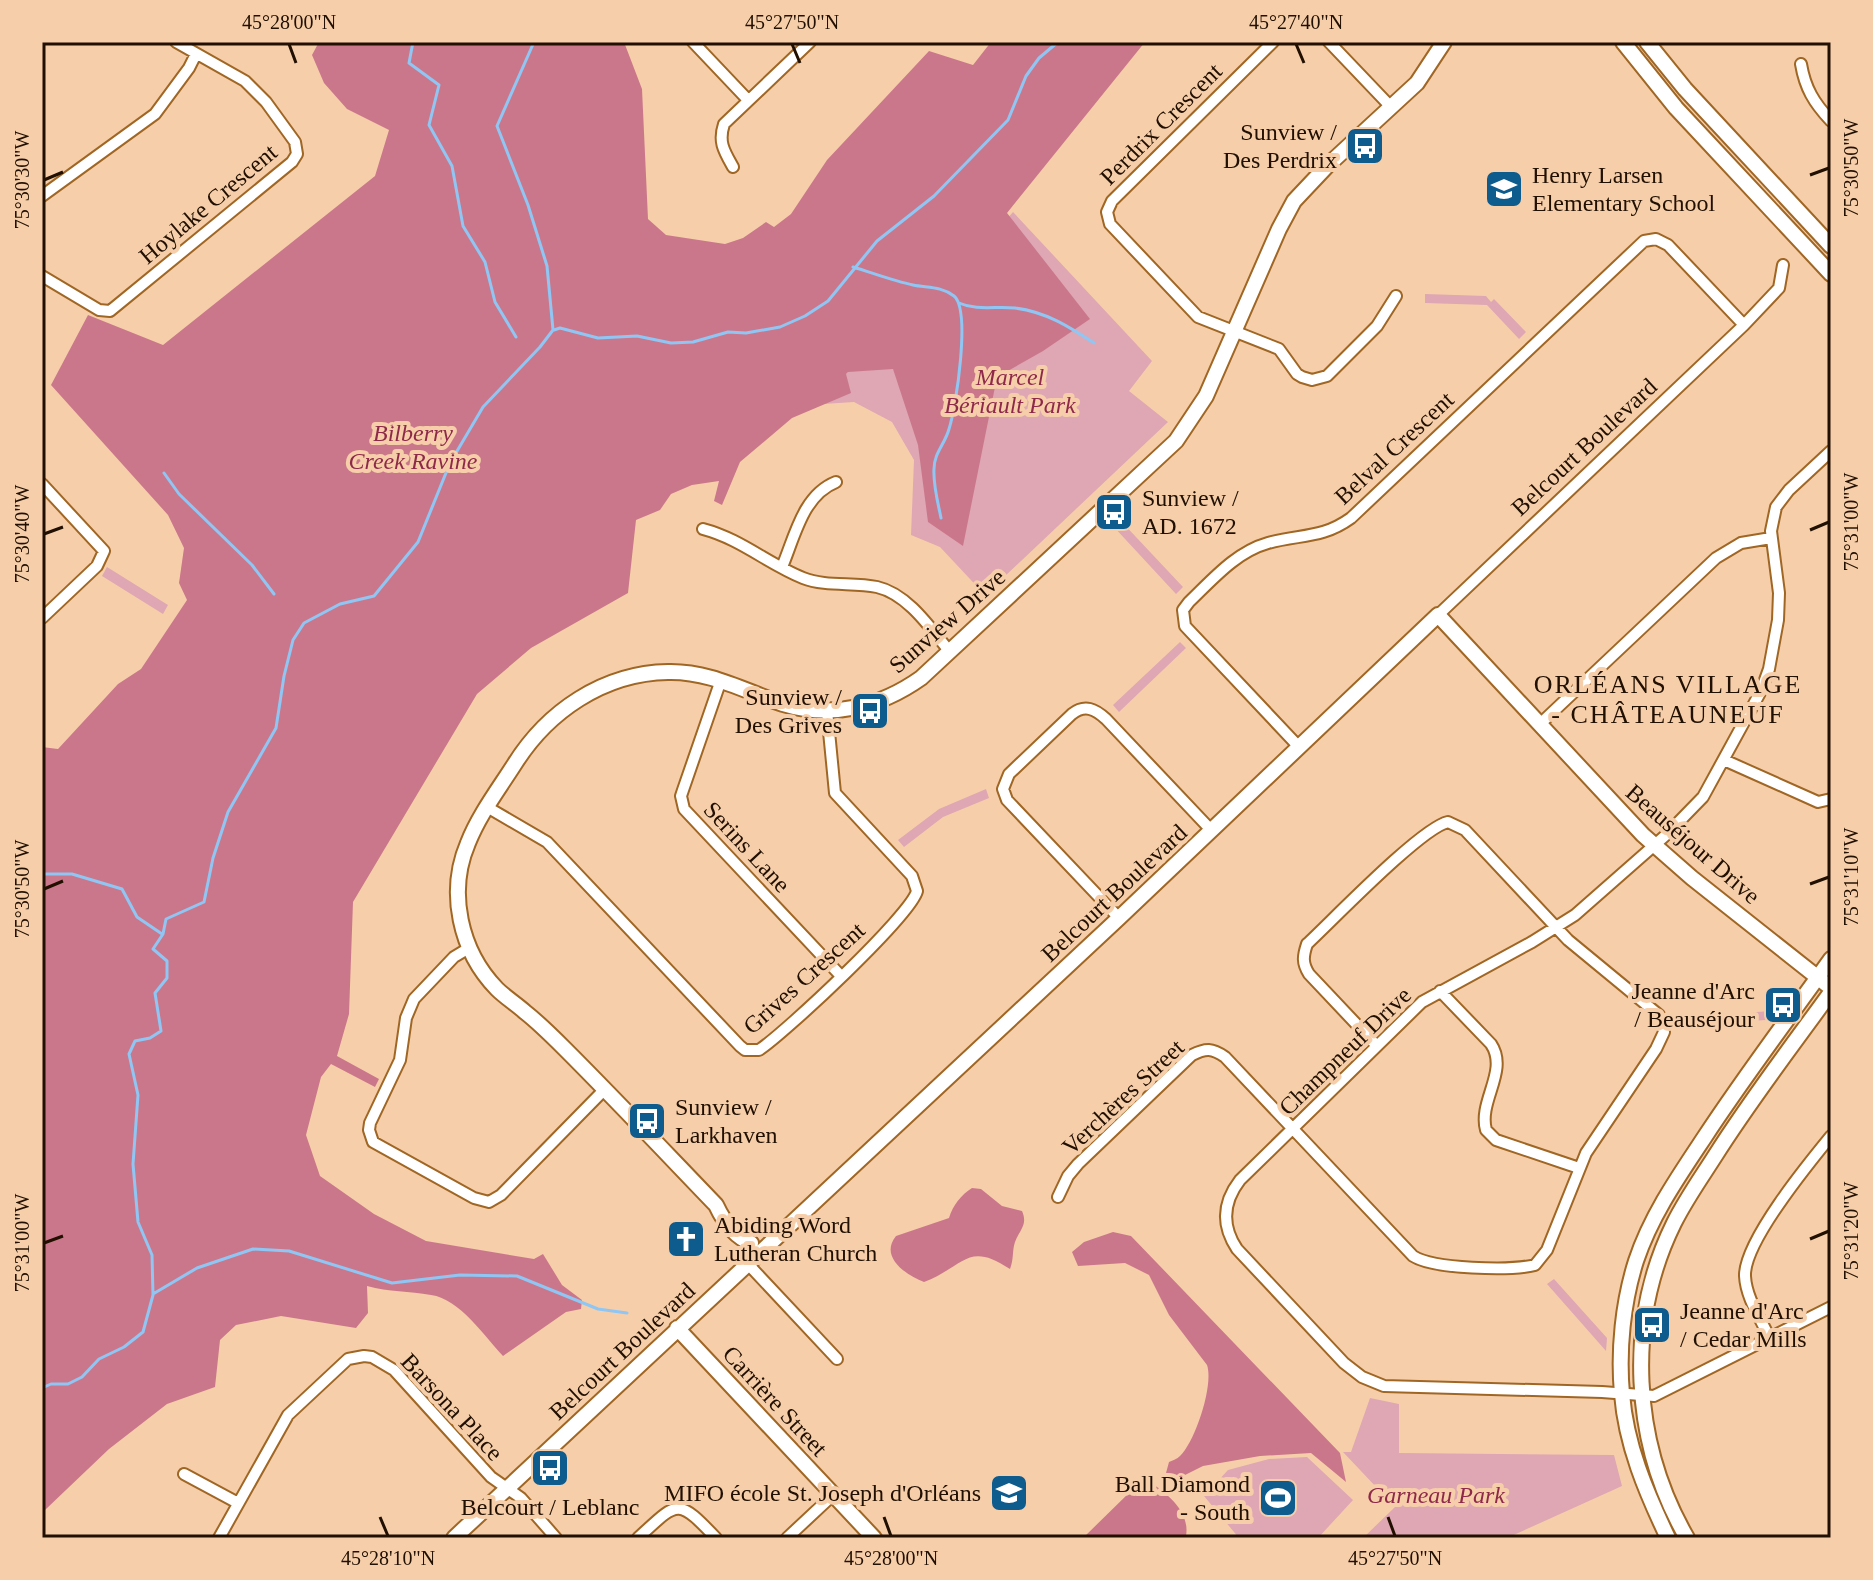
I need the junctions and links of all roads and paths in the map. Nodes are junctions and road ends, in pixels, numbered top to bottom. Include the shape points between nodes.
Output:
1 (176, 42) edge
2 (693, 42) edge
3 (810, 42) edge
4 (1273, 42) edge
5 (1329, 42) edge
6 (1444, 42) edge
7 (1623, 42) edge
8 (1647, 42) edge
9 (196, 54) junction
10 (1801, 64) dead end
11 (748, 100) junction
12 (1391, 107) junction
13 (1831, 121) edge
14 (733, 167) dead end
15 (42, 196) edge
16 (1831, 245) edge
17 (1817, 258) junction
18 (1783, 265) dead end
19 (1831, 274) edge
20 (42, 276) edge
21 (1396, 296) dead end
22 (1744, 325) junction
23 (1235, 332) junction
24 (1831, 451) edge
25 (836, 482) dead end
26 (42, 484) edge
27 (703, 529) dead end
28 (1771, 538) junction
29 (782, 567) junction
30 (1438, 615) junction
31 (42, 618) edge
32 (950, 652) junction
33 (721, 680) junction
34 (827, 711) junction
35 (1540, 724) junction
36 (1300, 748) junction
37 (1724, 760) junction
38 (1831, 799) edge
39 (487, 807) junction
40 (1212, 831) junction
41 (1653, 845) junction
42 (1119, 918) junction
43 (1557, 928) junction
44 (469, 948) junction
45 (1831, 959) edge
46 (841, 976) junction
47 (1817, 978) junction
48 (1831, 990) edge
49 (1440, 991) junction
50 (1377, 1046) junction
51 (605, 1089) junction
52 (1293, 1128) junction
53 (1831, 1136) edge
54 (1579, 1168) junction
55 (1058, 1197) dead end
56 (755, 1247) junction
57 (747, 1263) junction
58 (1831, 1307) edge
59 (677, 1328) junction
60 (1770, 1339) junction
61 (837, 1359) dead end
62 (1622, 1393) junction
63 (1641, 1395) junction
64 (184, 1474) dead end
65 (508, 1489) junction
66 (833, 1495) junction
67 (238, 1503) junction
68 (1685, 1534) edge
69 (219, 1538) edge
70 (454, 1538) edge
71 (556, 1538) edge
72 (638, 1538) edge
73 (716, 1538) edge
74 (787, 1538) edge
75 (874, 1538) edge
76 (1667, 1538) edge

1 - 9 street, Hoylake Crescent
2 - 11 street
3 - 11 street
4 - 23 street, Perdrix Crescent via 1107,212 1110,224 1191,312
5 - 12 street
6 - 12 street, Sunview Drive via 1417,83
7 - 17 street via 1676,108
8 - 16 street
9 - 15 street via 155,114
9 - 20 street, Hoylake Crescent via 245,81 266,102 295,142 292,162 110,311 99,310
10 - 13 street via 1810,97
11 - 14 street via 724,124 720,136
12 - 23 street, Sunview Drive via 1294,201
16 - 17 street
17 - 19 street
18 - 22 street, Belcourt Boulevard via 1779,288
21 - 23 street via 1377,326 1320,379 1302,377 1279,349
22 - 30 street, Belcourt Boulevard
22 - 36 street, Belval Crescent via 1668,245 1644,241 1351,518 1326,532 1254,549 1189,602 1183,610 1185,626
23 - 32 street, Sunview Drive via 1206,396 1176,441
24 - 28 street, Champneuf Drive via 1782,499 1772,519
25 - 29 street via 811,500
26 - 31 street via 104,551 97,566
27 - 29 street via 726,535
28 - 35 street via 1741,543 1716,558
28 - 37 street, Champneuf Drive via 1779,593 1774,646 1761,691
29 - 32 street via 809,580 891,592
30 - 35 street, Beauséjour Drive
30 - 36 street, Belcourt Boulevard
32 - 34 street, Sunview Drive via 888,698
33 - 34 street, Sunview Drive via 788,705
33 - 39 street, Sunview Drive via 656,673 609,684 577,699 528,741
33 - 46 street, Serins Lane via 681,796 684,809
34 - 46 street, Grives Crescent via 835,793 912,876 917,891 893,924
35 - 41 street, Beauséjour Drive
36 - 40 street, Belcourt Boulevard
37 - 38 street via 1818,802
37 - 41 street, Champneuf Drive via 1703,797
39 - 44 street, Sunview Drive via 468,843 459,878 460,914
39 - 46 street, Grives Crescent via 547,842 745,1050 766,1046
40 - 42 street, Belcourt Boulevard
40 - 42 street via 1106,719 1090,708 1077,710 1009,774 1003,789 1007,800
41 - 43 street, Champneuf Drive
41 - 47 street, Beauséjour Drive
42 - 56 street, Belcourt Boulevard
43 - 49 street, Champneuf Drive
43 - 50 street via 1465,830 1448,822 1433,827 1304,952 1309,974
43 - 54 street via 1659,1015 1664,1032
44 - 51 street, Sunview Drive via 497,989
44 - 51 street via 427,984 409,1008 400,1060 370,1123 373,1142 489,1202
45 - 47 street
47 - 48 street, Beauséjour Drive
47 - 62 street via 1724,1107 1655,1216 1624,1313
48 - 63 street via 1739,1119 1673,1224 1644,1317
49 - 50 street, Champneuf Drive
49 - 54 street via 1497,1054 1484,1111 1486,1130 1496,1140
50 - 52 street, Champneuf Drive
51 - 56 street, Sunview Drive via 716,1205 741,1239
52 - 54 street via 1406,1250 1431,1264 1535,1265 1547,1250
52 - 55 street, Verchères Street via 1225,1057 1203,1049 1078,1164
52 - 62 street, Champneuf Drive via 1232,1191 1226,1226 1237,1249 1353,1371 1397,1387
53 - 60 street via 1747,1255 1746,1287
56 - 57 street, Belcourt Boulevard
57 - 59 street, Belcourt Boulevard
57 - 61 street
58 - 60 street
59 - 65 street, Belcourt Boulevard
59 - 66 street, Carrière Street
60 - 63 street via 1662,1394
62 - 63 street, Champneuf Drive
62 - 76 street via 1633,1454
63 - 68 street via 1648,1444
64 - 67 street
65 - 67 street, Barsona Place via 394,1370 364,1356 348,1359 288,1415
65 - 70 street, Belcourt Boulevard
65 - 71 street, Barsona Place
66 - 74 street
66 - 75 street, Carrière Street
67 - 69 street, Barsona Place
68 - 76 street
72 - 73 street via 667,1511 679,1508 690,1511

